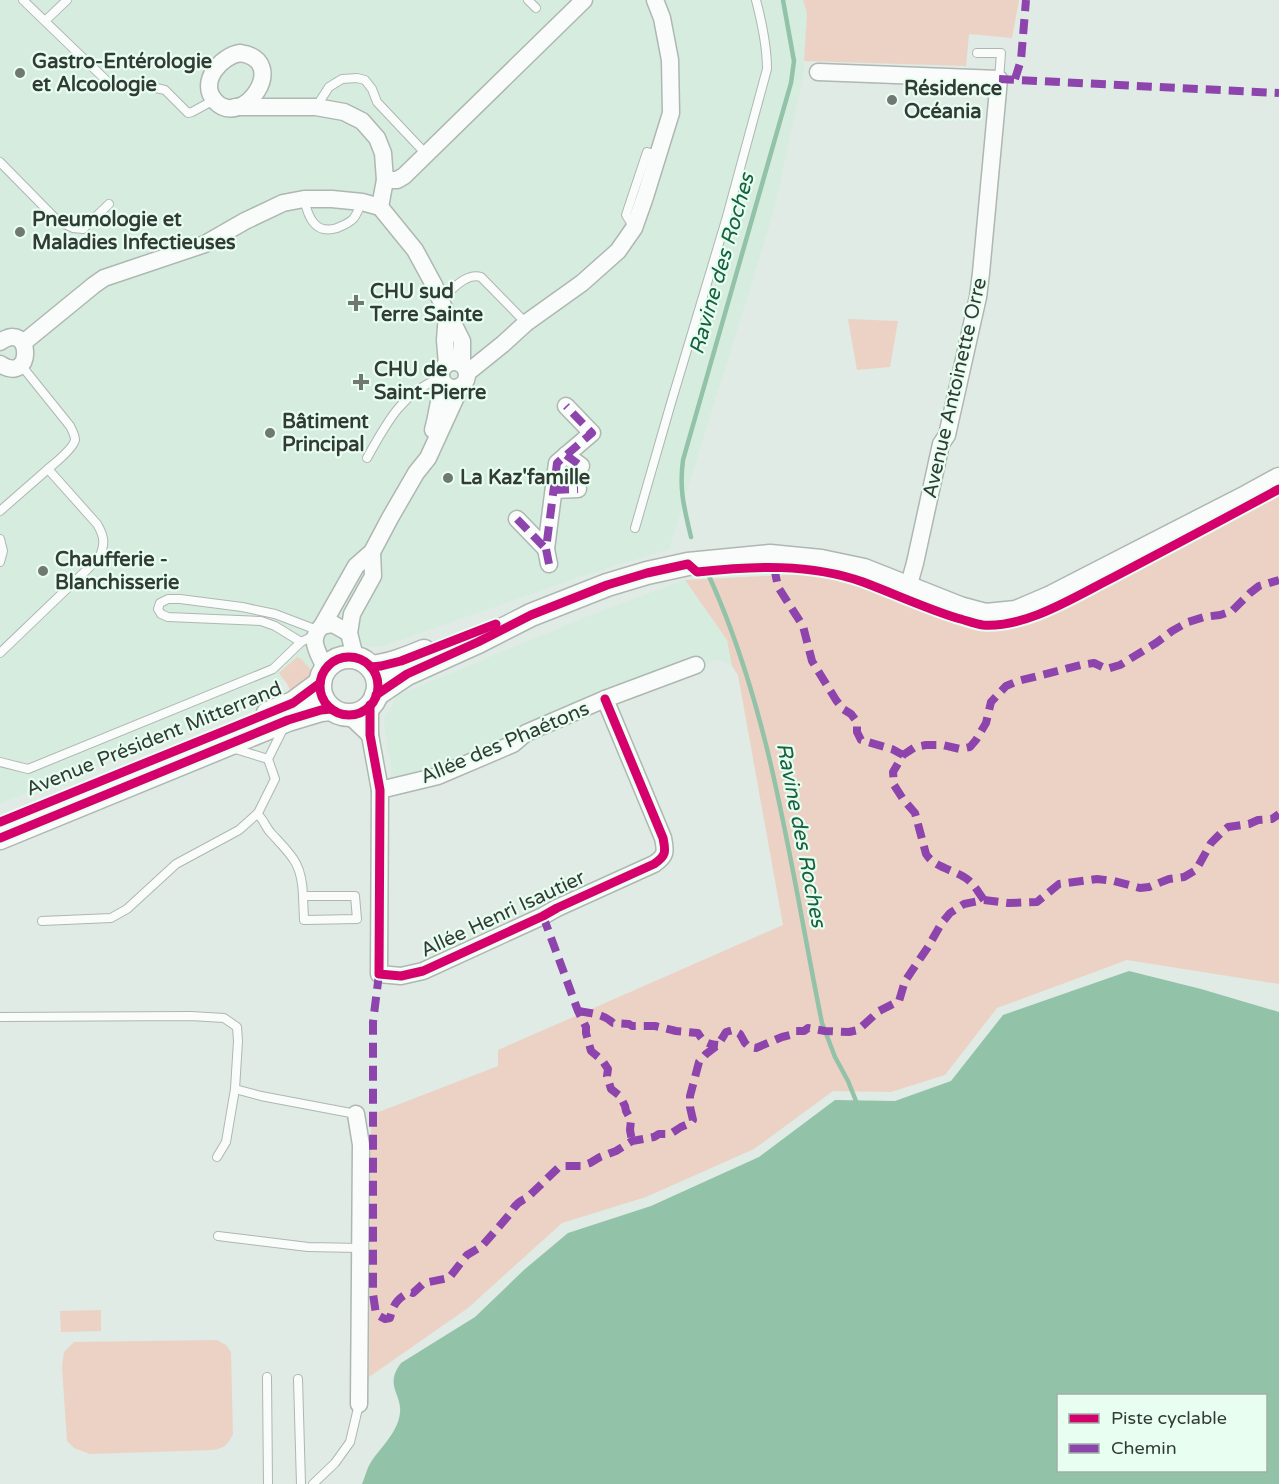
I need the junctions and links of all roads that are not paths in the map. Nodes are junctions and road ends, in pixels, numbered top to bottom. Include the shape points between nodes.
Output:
1 (23, 0) edge
2 (67, 0) edge
3 (528, 0) edge
4 (584, 0) edge
5 (655, 0) edge
6 (756, 0) edge
7 (536, 8) dead end
8 (46, 20) junction
9 (977, 53) dead end
10 (818, 72) dead end
11 (999, 79) junction
12 (214, 100) junction
13 (316, 107) junction
14 (235, 108) junction
15 (426, 154) junction
16 (0, 162) edge
17 (385, 180) junction
18 (304, 199) junction
19 (362, 202) junction
20 (109, 204) dead end
21 (380, 207) junction
22 (443, 308) junction
23 (526, 323) junction
24 (0, 342) edge
25 (23, 344) junction
26 (21, 365) junction
27 (1, 368) edge
28 (454, 375) junction
29 (566, 406) dead end
30 (566, 455) junction
31 (367, 458) dead end
32 (581, 466) dead end
33 (48, 469) junction
34 (1279, 479) edge
35 (578, 489) dead end
36 (554, 490) junction
37 (0, 511) edge
38 (517, 519) dead end
39 (635, 528) dead end
40 (0, 539) edge
41 (372, 552) junction
42 (0, 562) edge
43 (908, 588) junction
44 (531, 615) junction
45 (314, 633) junction
46 (349, 633) junction
47 (0, 653) edge
48 (363, 662) junction
49 (696, 665) dead end
50 (322, 676) junction
51 (605, 699) junction
52 (373, 700) junction
53 (340, 712) junction
54 (288, 720) junction
55 (370, 735) junction
56 (223, 746) junction
57 (268, 759) junction
58 (0, 762) edge
59 (380, 790) junction
60 (257, 814) junction
61 (0, 822) edge
62 (0, 838) edge
63 (303, 896) junction
64 (42, 921) dead end
65 (0, 1017) edge
66 (235, 1089) junction
67 (357, 1114) joint
68 (217, 1157) dead end
69 (218, 1236) dead end
70 (360, 1248) junction
71 (267, 1377) dead end
72 (298, 1379) dead end
73 (359, 1404) joint
74 (268, 1484) edge
75 (301, 1484) edge
76 (313, 1484) edge

1 - 8 lane
2 - 8 lane
3 - 7 lane
4 - 15 street
5 - 23 street via 670,60 671,113 634,228 618,251 582,283
6 - 39 lane via 764,31 767,69
8 - 12 lane via 110,84 165,90 188,113
9 - 11 lane via 1001,54
10 - 11 street
11 - 43 street, Avenue Antoinette Orre via 978,297
12 - 14 street
12 - 14 street via 208,86 211,75 229,56 246,54 261,66 262,81 247,101
13 - 14 street
13 - 15 lane via 328,87 342,79 365,80 377,102
13 - 17 street via 344,112 362,121 377,138 383,153
15 - 17 street via 404,176
16 - 20 lane via 58,221 73,228 83,230
17 - 21 street
18 - 19 street
18 - 19 lane via 307,215 328,231 353,219
18 - 25 street via 283,203 205,244 104,278
19 - 21 street
21 - 22 street via 416,250
22 - 23 lane via 468,277 475,275
22 - 28 street via 445,340
23 - 28 street via 503,345
24 - 25 street via 13,338
25 - 26 street via 26,354
26 - 27 street
26 - 33 lane via 75,438
28 - 31 lane via 427,383 410,396 385,425
28 - 41 street via 416,473
29 - 30 street via 592,433
30 - 32 street
30 - 36 street via 557,463
33 - 37 lane
33 - 47 lane via 97,524 102,532 103,550
34 - 43 main road via 1016,612 986,615
35 - 36 street
36 - 38 street via 548,556
40 - 42 lane
41 - 45 street via 356,566
41 - 46 street via 373,576 352,614
43 - 44 main road via 864,570 770,556 688,564 647,573
44 - 48 main road via 504,621 401,661 381,666
44 - 52 main road via 407,674
45 - 45 lane via 261,621 168,617 158,609 168,599 242,607 275,614
45 - 46 street via 333,624
45 - 50 street
45 - 58 lane via 273,669 28,769
46 - 48 street
48 - 50 main road via 346,656 338,658
48 - 52 main road via 376,675 378,685
49 - 51 street, Allée des Phaétons
50 - 53 main road via 322,698
50 - 61 main road, Avenue Président Mitterrand via 293,703
51 - 59 street, Allée des Phaétons via 438,776
51 - 59 street, Allée Henri Isautier via 663,838 666,850 662,858 433,967 401,976 378,974
52 - 53 main road via 357,713
52 - 55 street, Allée Henri Isautier
53 - 54 main road, Avenue Président Mitterrand via 321,710
53 - 55 street
54 - 56 main road, Avenue Président Mitterrand
54 - 57 lane
55 - 59 street, Allée Henri Isautier
56 - 57 lane
56 - 62 main road, Avenue Président Mitterrand
57 - 60 lane via 275,779
60 - 63 lane via 299,864
60 - 64 lane via 239,830 176,864 128,909 111,918
63 - 63 lane via 355,896 357,919 304,920
65 - 66 lane via 224,1018 237,1028
66 - 67 lane
66 - 68 lane via 226,1142
67 - 70 street via 361,1144
69 - 70 lane via 308,1247
70 - 73 street
71 - 74 lane
72 - 75 lane
73 - 76 lane via 350,1442

